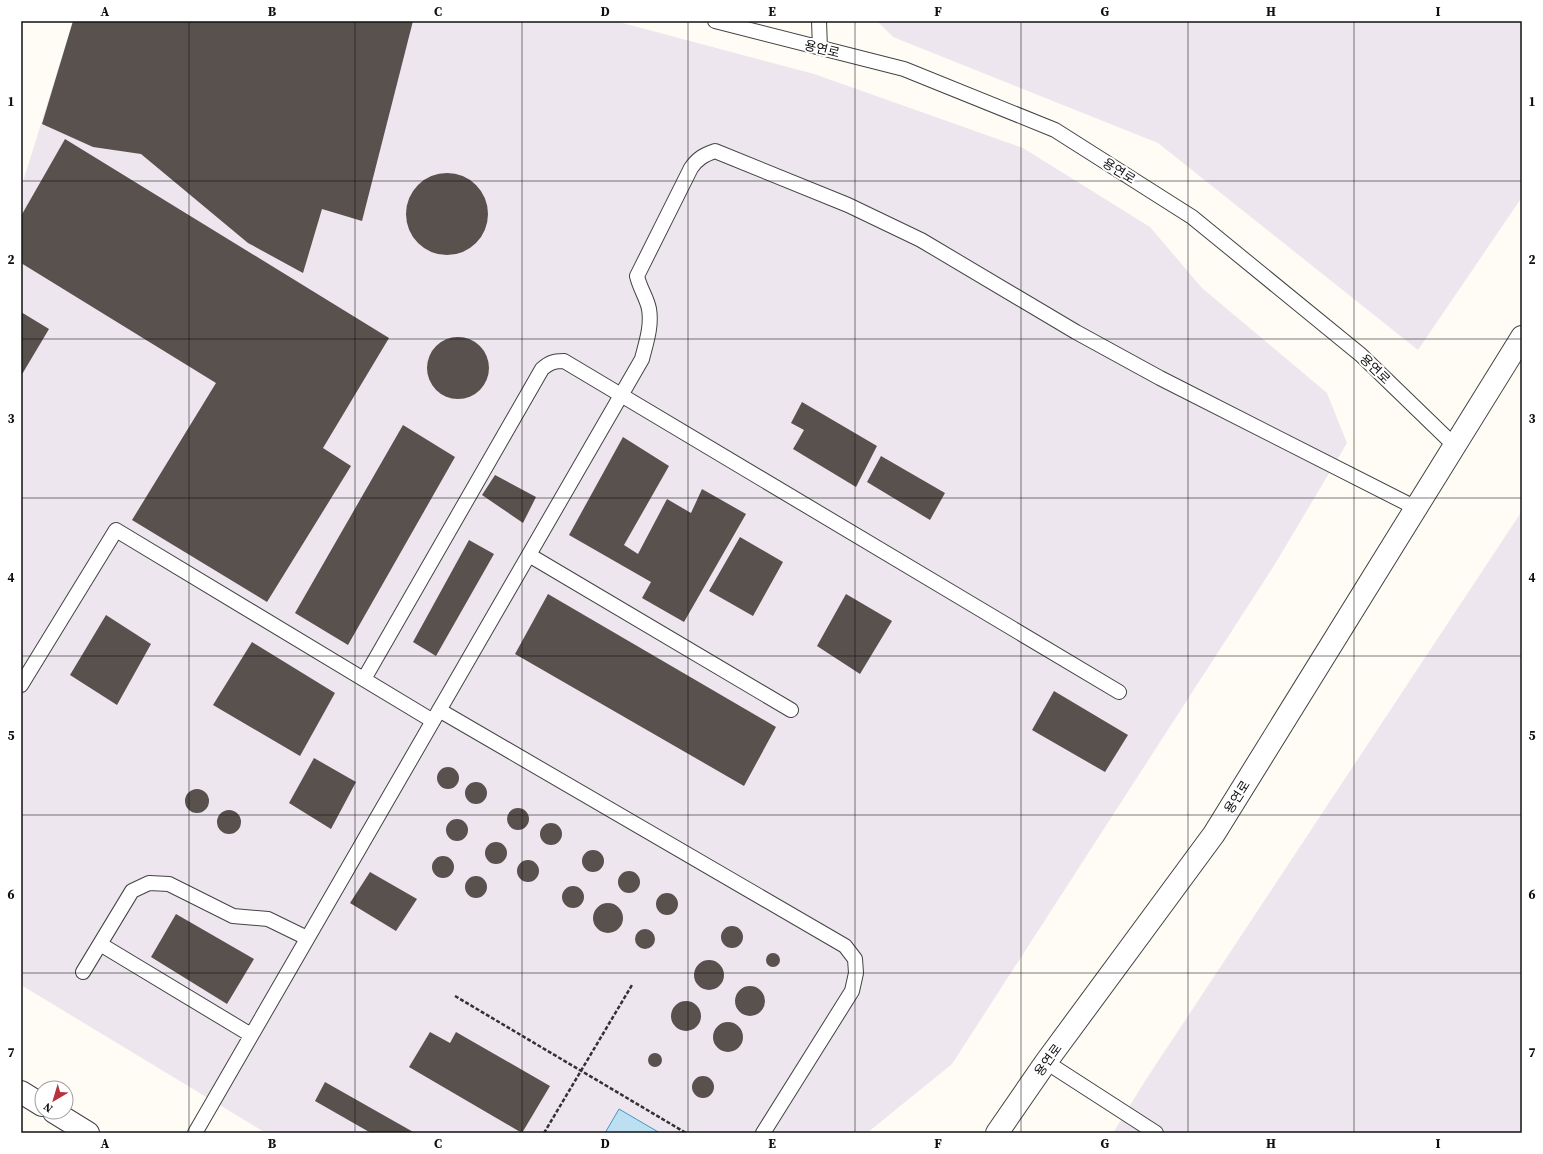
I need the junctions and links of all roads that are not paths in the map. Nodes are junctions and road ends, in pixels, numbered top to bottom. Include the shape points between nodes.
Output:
1 (715, 21) edge
2 (819, 21) edge
3 (820, 48) junction
4 (1522, 337) edge
5 (621, 395) junction
6 (1455, 446) junction
7 (1416, 508) junction
8 (529, 555) junction
9 (364, 679) junction
10 (21, 685) edge
11 (1119, 692) dead end
12 (791, 710) dead end
13 (436, 715) junction
14 (307, 938) junction
15 (100, 944) junction
16 (83, 972) dead end
17 (251, 1035) junction
18 (1046, 1062) junction
19 (21, 1092) edge
20 (34, 1100) edge
21 (67, 1120) edge
22 (88, 1133) edge
23 (195, 1133) edge
24 (763, 1133) edge
25 (997, 1133) edge
26 (1156, 1133) edge

1 - 3 lane, 용연로
2 - 3 lane
3 - 6 lane, 용연로 via 904,69 1061,134 1192,217 1361,355
4 - 6 street, 용연로
5 - 7 lane via 642,359 649,333 649,308 637,276 691,168 704,154 715,151 848,204 921,240 1076,332 1160,378
5 - 8 lane
5 - 9 lane via 564,361 550,362 542,369
5 - 11 lane
6 - 7 street, 용연로
7 - 18 street, 용연로 via 1214,834
8 - 12 lane
8 - 13 lane
9 - 10 lane via 116,530
9 - 13 lane
13 - 14 lane
13 - 24 lane via 845,946 855,959 856,973 852,991
14 - 15 lane via 268,918 234,916 169,884 149,882 132,892
14 - 17 lane
15 - 16 lane
15 - 17 lane
17 - 23 lane
18 - 25 street, 용연로
18 - 26 lane
19 - 20 street
21 - 22 street

